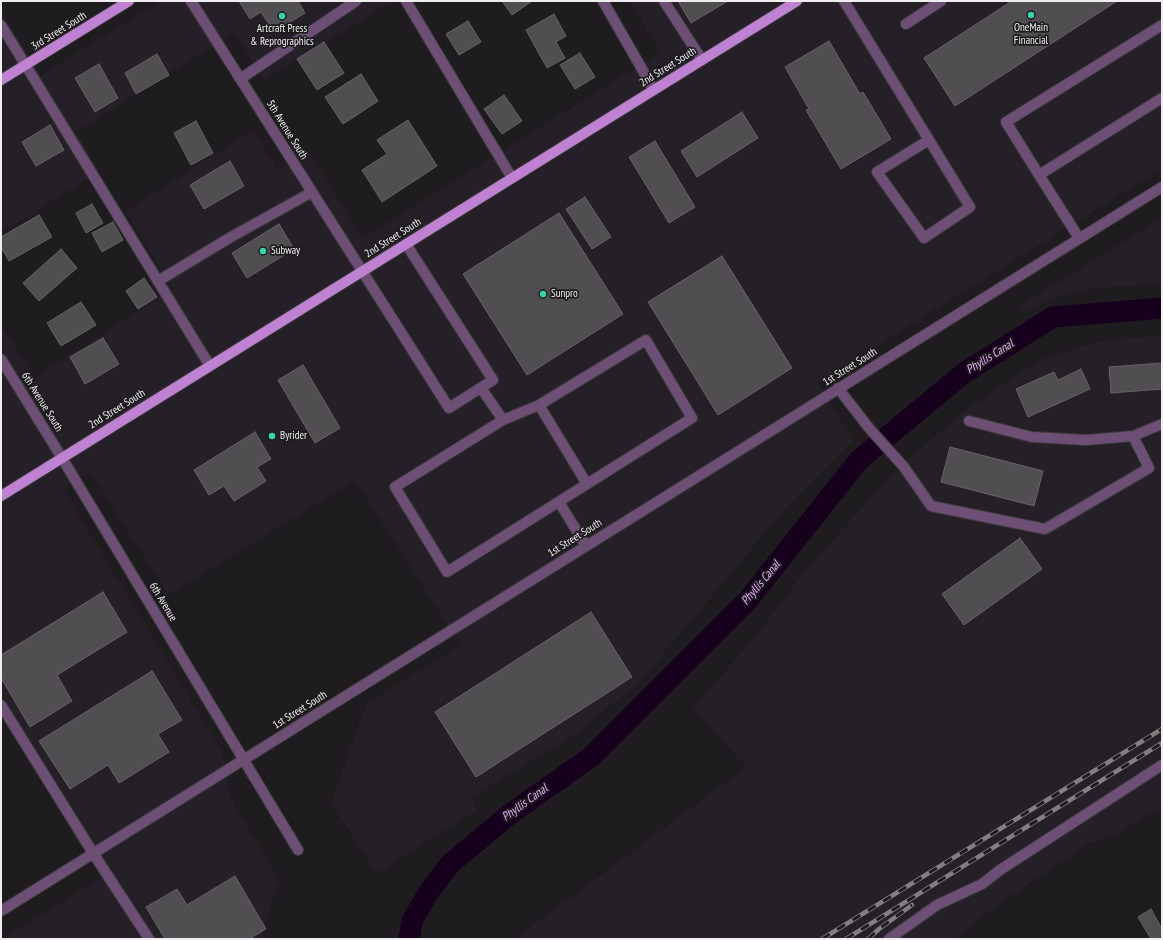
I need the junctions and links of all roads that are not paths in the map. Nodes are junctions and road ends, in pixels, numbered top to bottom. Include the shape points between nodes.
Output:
1 (129, 1) edge
2 (191, 1) edge
3 (356, 1) edge
4 (406, 1) edge
5 (603, 1) edge
6 (664, 1) edge
7 (844, 1) edge
8 (941, 1) edge
9 (791, 3) edge
10 (906, 24) dead end
11 (1, 25) edge
12 (1162, 25) edge
13 (702, 60) junction
14 (26, 65) junction
15 (240, 79) junction
16 (1, 80) edge
17 (654, 90) junction
18 (1162, 98) edge
19 (929, 140) junction
20 (1039, 175) junction
21 (512, 178) junction
22 (1162, 187) edge
23 (312, 192) junction
24 (1079, 238) junction
25 (406, 244) junction
26 (363, 271) junction
27 (158, 281) junction
28 (1, 359) edge
29 (210, 366) junction
30 (481, 388) junction
31 (838, 388) junction
32 (539, 405) junction
33 (503, 420) junction
34 (969, 421) dead end
35 (1162, 424) edge
36 (1133, 436) junction
37 (62, 458) junction
38 (587, 484) junction
39 (1, 496) edge
40 (559, 502) junction
41 (586, 546) junction
42 (1, 705) edge
43 (243, 759) junction
44 (1162, 765) edge
45 (298, 850) dead end
46 (93, 853) junction
47 (1, 911) edge
48 (149, 939) edge
49 (890, 939) edge

1 - 14 main road, 3rd Street South
2 - 15 street, 5th Avenue South
3 - 15 street
4 - 21 street
5 - 17 street
6 - 13 street
7 - 19 street
8 - 10 street
9 - 13 main road, 2nd Street South
11 - 14 street
12 - 20 street via 1006,122
13 - 17 main road, 2nd Street South
14 - 16 main road, 3rd Street South
14 - 27 street
15 - 23 street, 5th Avenue South
17 - 21 main road, 2nd Street South
18 - 20 street
19 - 19 street via 970,207 924,238 877,172
20 - 24 street
21 - 25 main road, 2nd Street South
22 - 24 street, 1st Street South
23 - 26 street, 5th Avenue South
23 - 27 street
24 - 31 street, 1st Street South
25 - 26 main road, 2nd Street South
25 - 30 street via 493,380
26 - 29 main road, 2nd Street South
26 - 30 street, 5th Avenue South via 449,408
27 - 29 street
28 - 37 street, 6th Avenue South
29 - 37 main road, 2nd Street South
30 - 33 street
31 - 36 street via 869,428 893,453 931,506 1045,529 1149,468
31 - 41 street, 1st Street South
32 - 33 street
32 - 38 street
32 - 38 street via 646,340 692,418
33 - 40 street via 395,487 447,572
34 - 36 street via 1032,436 1086,440
35 - 36 street
37 - 39 main road, 2nd Street South
37 - 43 street, 6th Avenue
38 - 40 street
40 - 41 street
41 - 43 street, 1st Street South
42 - 46 street
43 - 45 street, 6th Avenue
43 - 46 street, 1st Street South
44 - 49 street via 982,884 937,905
46 - 47 street, 1st Street South
46 - 48 street

